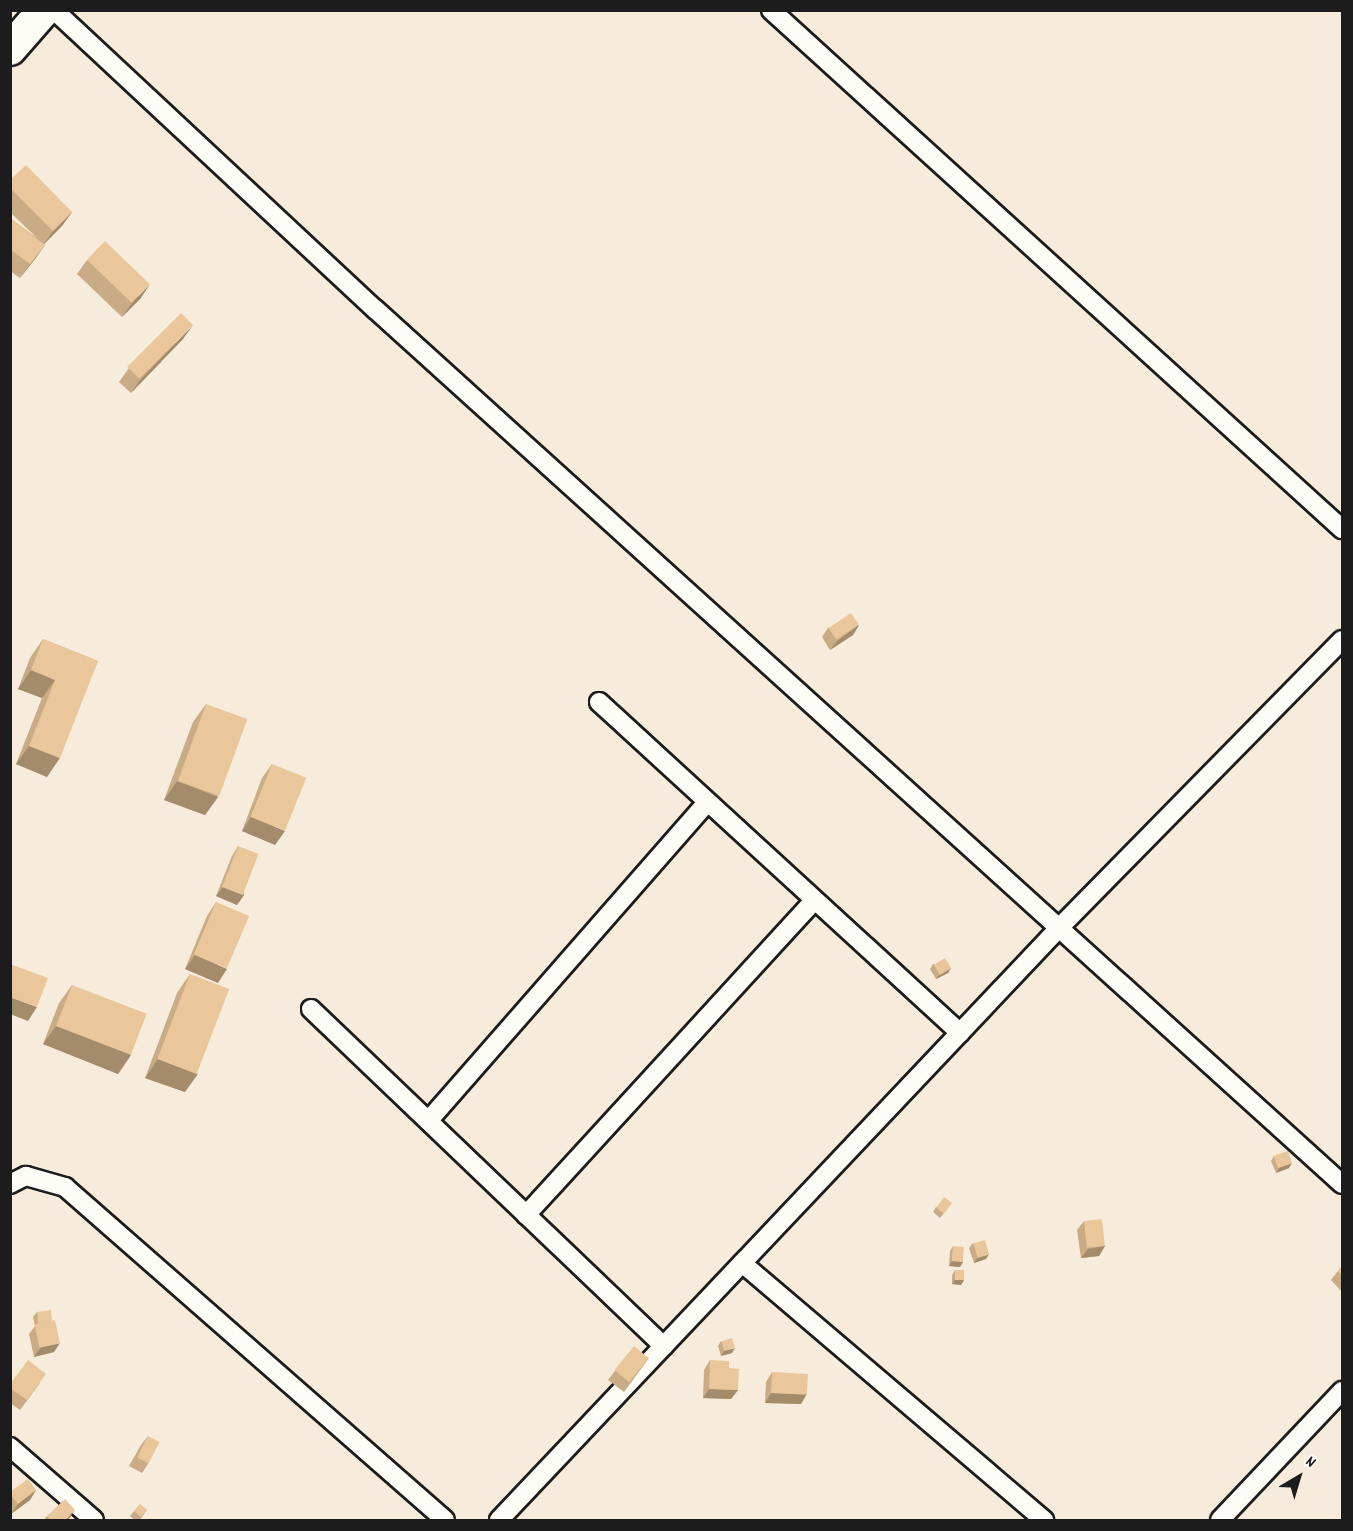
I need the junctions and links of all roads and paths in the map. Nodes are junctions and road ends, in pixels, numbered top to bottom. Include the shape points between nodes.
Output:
1 (44, 10) edge
2 (54, 10) edge
3 (771, 10) edge
4 (10, 49) edge
5 (1342, 529) edge
6 (1342, 640) edge
7 (599, 702) dead end
8 (707, 802) junction
9 (815, 900) junction
10 (1059, 928) junction
11 (311, 1009) dead end
12 (960, 1033) junction
13 (429, 1120) junction
14 (10, 1184) edge
15 (1342, 1184) edge
16 (526, 1215) junction
17 (742, 1263) junction
18 (664, 1346) junction
19 (1342, 1391) edge
20 (10, 1447) edge
21 (94, 1521) edge
22 (445, 1521) edge
23 (499, 1521) edge
24 (1044, 1521) edge
25 (1220, 1521) edge

1 - 4 highway
2 - 10 street via 375,309
3 - 5 street
6 - 10 street
7 - 8 street
8 - 9 street
8 - 13 street
9 - 12 street
9 - 16 street
10 - 12 street
10 - 15 street
11 - 13 street
12 - 17 street
13 - 16 street
14 - 22 street via 26,1176 65,1187
16 - 18 street
17 - 18 street
17 - 24 street
18 - 23 street
19 - 25 street
20 - 21 street

